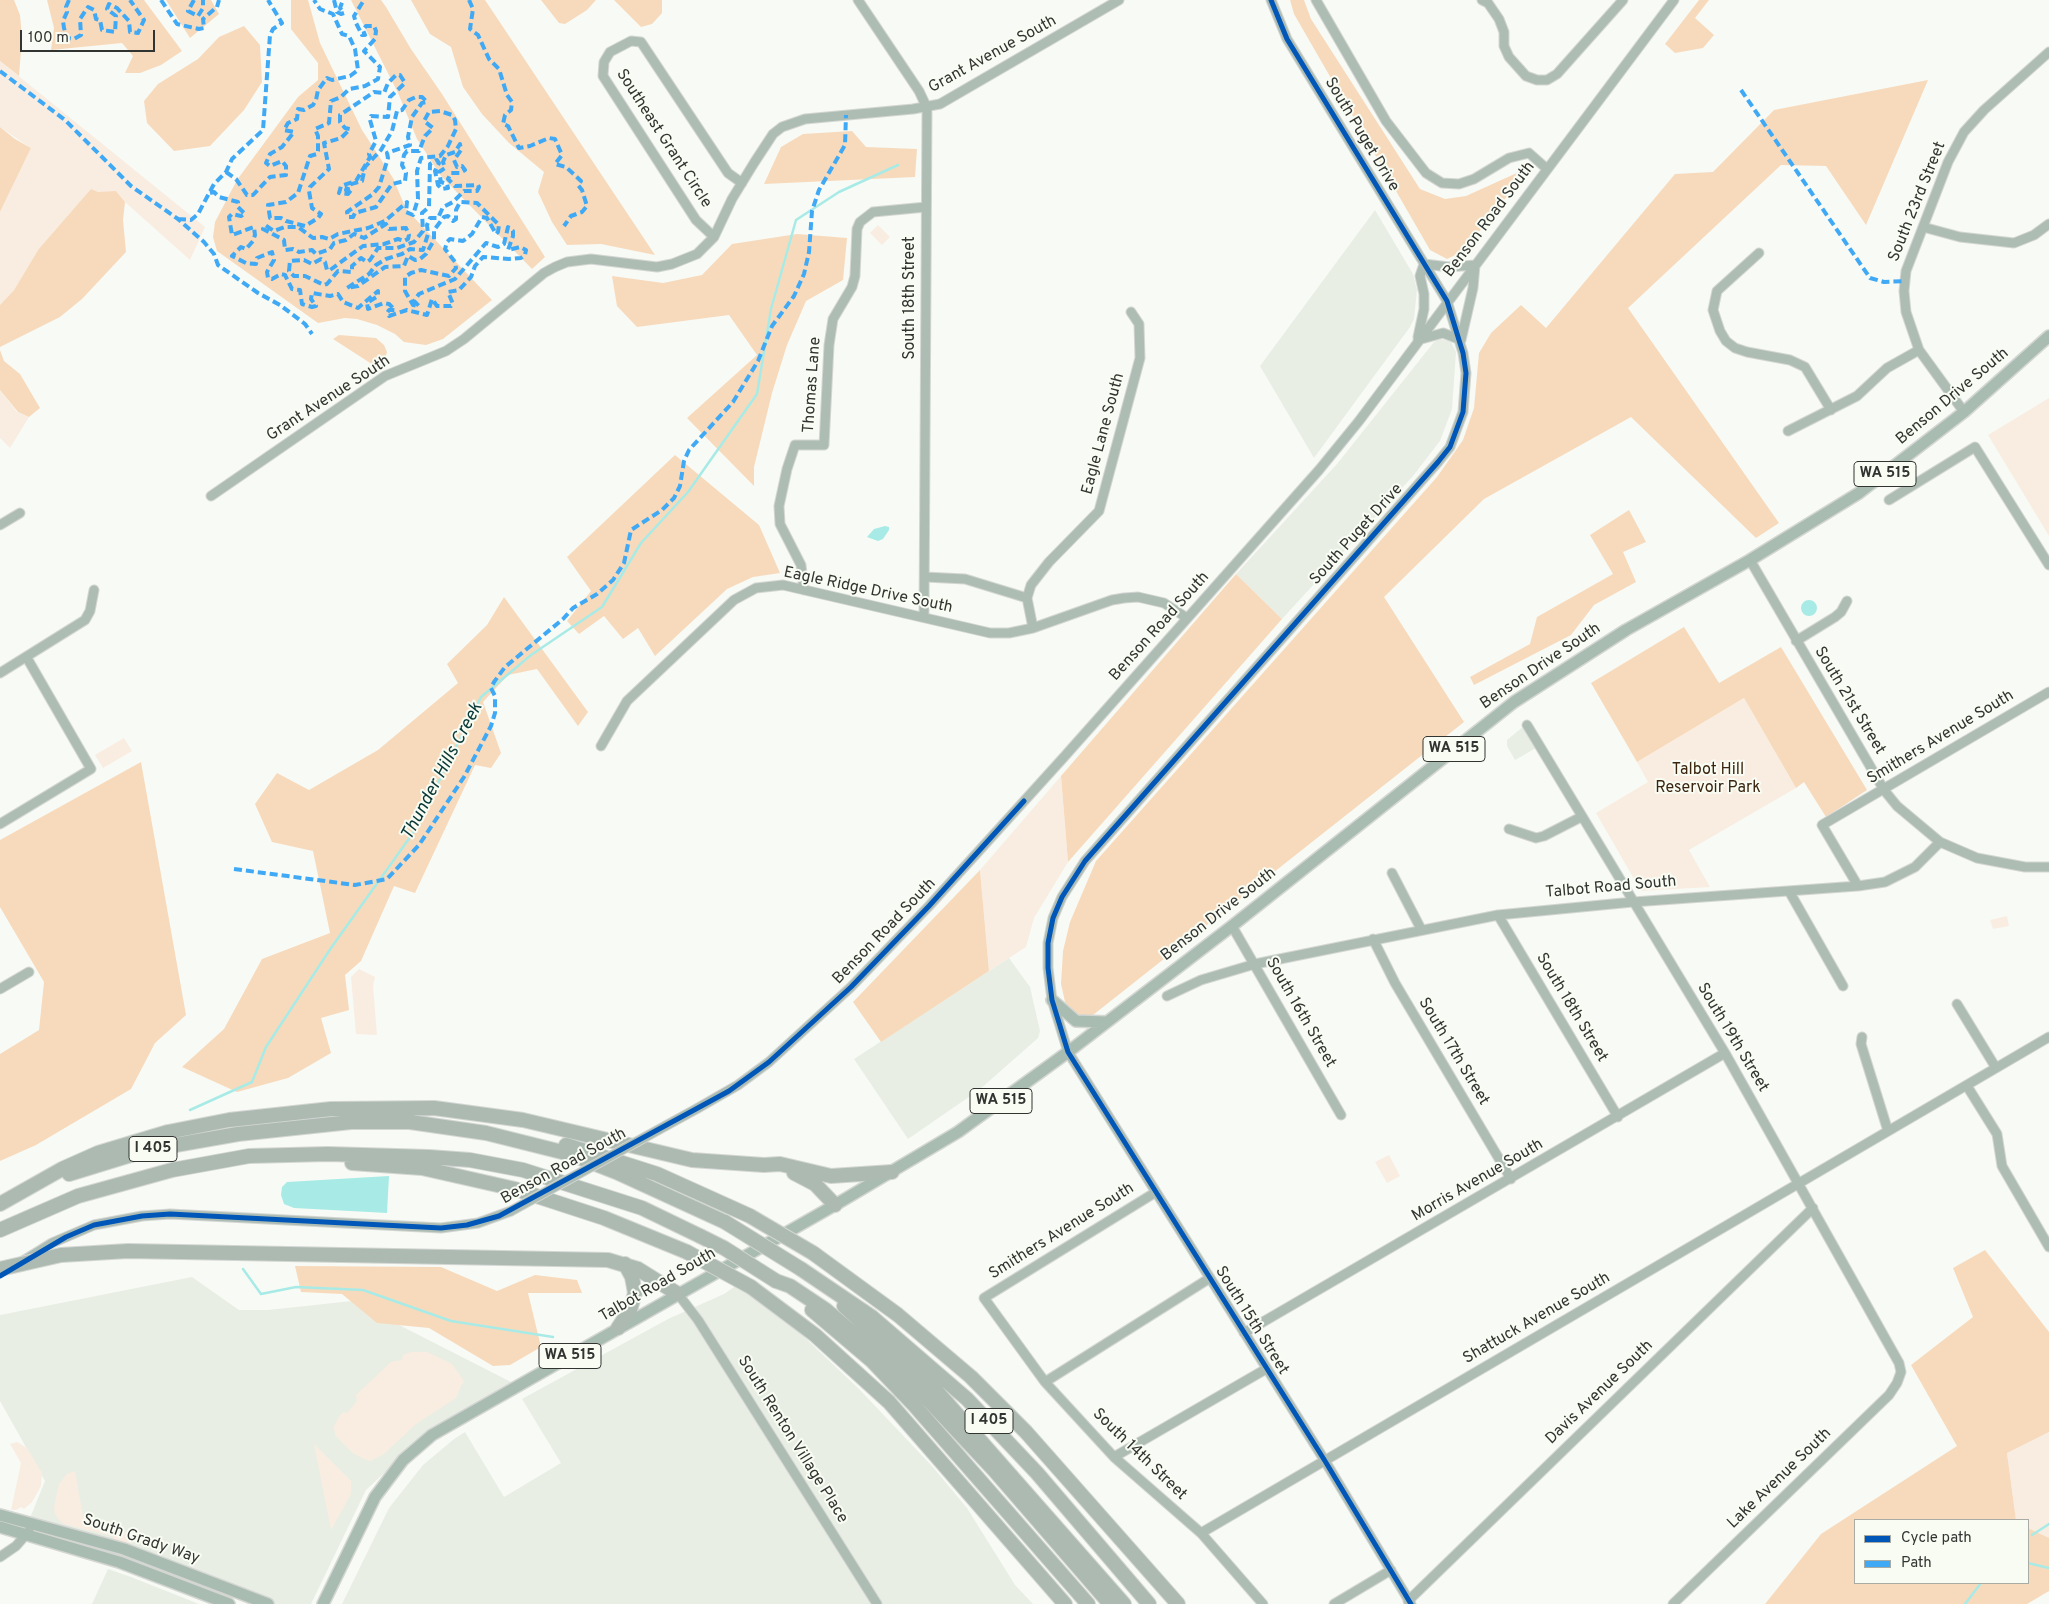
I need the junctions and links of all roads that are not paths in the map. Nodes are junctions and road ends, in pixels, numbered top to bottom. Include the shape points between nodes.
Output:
1 (858, 0) edge
2 (1119, 0) edge
3 (1271, 0) edge
4 (1316, 0) edge
5 (1482, 0) edge
6 (1623, 0) edge
7 (1674, 0) edge
8 (2049, 52) edge
9 (927, 108) junction
10 (1547, 169) junction
11 (742, 183) junction
12 (926, 207) junction
13 (2049, 224) edge
14 (1923, 227) junction
15 (714, 238) junction
16 (1759, 253) dead end
17 (1424, 264) junction
18 (1475, 265) junction
19 (1447, 301) junction
20 (1131, 312) dead end
21 (2049, 336) edge
22 (1461, 340) junction
23 (1418, 341) junction
24 (1919, 350) junction
25 (1831, 410) junction
26 (1964, 412) junction
27 (1788, 431) dead end
28 (211, 496) dead end
29 (1889, 500) dead end
30 (20, 514) dead end
31 (0, 525) edge
32 (1750, 560) junction
33 (2049, 564) edge
34 (925, 577) junction
35 (94, 590) dead end
36 (804, 590) junction
37 (1027, 598) junction
38 (1847, 601) dead end
39 (924, 617) junction
40 (1187, 618) junction
41 (1033, 628) junction
42 (1796, 641) junction
43 (27, 658) junction
44 (0, 673) edge
45 (2049, 692) edge
46 (1527, 724) dead end
47 (602, 746) dead end
48 (1884, 790) junction
49 (1582, 817) junction
50 (0, 824) edge
51 (1509, 829) dead end
52 (1940, 842) junction
53 (2049, 867) edge
54 (1392, 873) dead end
55 (1858, 886) junction
56 (1789, 891) junction
57 (1633, 902) junction
58 (1498, 915) junction
59 (1232, 926) junction
60 (1421, 929) junction
61 (1373, 939) junction
62 (1255, 964) junction
63 (29, 972) dead end
64 (1843, 986) dead end
65 (0, 989) edge
66 (1167, 996) dead end
67 (1052, 1000) junction
68 (1957, 1004) dead end
69 (1107, 1022) junction
70 (1862, 1037) dead end
71 (2049, 1037) edge
72 (1068, 1052) junction
73 (1725, 1053) junction
74 (1996, 1068) junction
75 (1967, 1086) junction
76 (1341, 1115) dead end
77 (1618, 1117) junction
78 (1888, 1131) junction
79 (528, 1142) junction
80 (249, 1156) junction
81 (764, 1165) junction
82 (892, 1172) junction
83 (1512, 1179) junction
84 (1798, 1182) junction
85 (1156, 1192) junction
86 (0, 1205) edge
87 (835, 1205) junction
88 (1813, 1208) junction
89 (0, 1230) edge
90 (2049, 1247) edge
91 (624, 1264) junction
92 (0, 1269) edge
93 (0, 1276) edge
94 (816, 1278) junction
95 (1210, 1278) junction
96 (776, 1281) junction
97 (678, 1294) junction
98 (984, 1298) joint
99 (618, 1328) junction
100 (1244, 1333) junction
101 (1266, 1368) junction
102 (1901, 1372) joint
103 (1045, 1382) junction
104 (1114, 1456) junction
105 (1325, 1461) junction
106 (0, 1515) edge
107 (0, 1527) edge
108 (31, 1529) junction
109 (1201, 1533) junction
110 (1106, 1555) junction
111 (0, 1558) edge
112 (1391, 1570) junction
113 (325, 1601) edge
114 (1410, 1602) edge
115 (229, 1604) edge
116 (268, 1604) edge
117 (877, 1604) edge
118 (1065, 1604) edge
119 (1088, 1604) edge
120 (1110, 1604) edge
121 (1124, 1604) edge
122 (1149, 1604) edge
123 (1160, 1604) edge
124 (1178, 1604) edge
125 (1263, 1604) edge
126 (1334, 1604) edge
127 (1673, 1604) edge

1 - 9 street, South 18th Street
2 - 9 street, Grant Avenue South via 940,104
3 - 17 street, South Puget Drive via 1287,39
4 - 10 street via 1362,77 1373,102 1426,173 1442,183 1459,184 1509,158 1529,153
5 - 6 street via 1499,19 1509,57 1526,76 1548,80
7 - 10 street, Benson Road South
8 - 14 street, South 23rd Street via 1964,132 1948,162
9 - 11 street, Grant Avenue South via 792,122 773,134
9 - 12 street, South 18th Street
10 - 18 street, Benson Road South
11 - 15 street, Grant Avenue South
11 - 15 street, Southeast Grant Circle via 728,173 641,42 631,41 610,52 604,62 603,76 696,220
12 - 34 street, South 18th Street
12 - 36 street, Thomas Lane via 873,212 860,222 857,229 855,276 833,319 829,345 824,445 795,444 779,506 780,524 800,565
13 - 14 street via 2034,235 2014,243 1960,237
14 - 24 street, South 23rd Street via 1906,270 1904,292 1906,312
15 - 28 street, Grant Avenue South via 697,254 657,267 591,259 555,267 464,339 385,376
16 - 25 street via 1718,292 1713,310 1720,331 1735,348 1790,360 1805,367
17 - 18 street via 1448,267
17 - 19 street, South Puget Drive
17 - 23 street via 1420,276 1424,308
18 - 19 street, Benson Road South
18 - 22 street
19 - 22 street, South Puget Drive
19 - 23 street, Benson Road South
20 - 37 street, Eagle Lane South via 1139,324 1140,358 1099,511 1040,573
21 - 26 main road, Benson Drive South / WA 515
22 - 23 street via 1443,334
22 - 67 street, South Puget Drive via 1466,393 1463,412 1450,447 1085,861 1053,918 1048,943
23 - 40 street, Benson Road South via 1319,470
24 - 25 street via 1887,368 1857,396
24 - 26 street, South 23rd Street
25 - 27 street
26 - 32 main road, Benson Drive South / WA 515 via 1859,493
29 - 33 street via 1975,447
30 - 31 street
32 - 42 street, South 21st Street
32 - 59 main road, Benson Drive South / WA 515 via 1626,630 1514,702
34 - 37 street via 965,579
34 - 39 street, South 18th Street
35 - 43 street via 85,620
36 - 39 street, Eagle Ridge Drive South
36 - 47 street, Eagle Ridge Drive South via 769,585 747,591 734,600 627,701
37 - 41 street
38 - 42 street via 1835,617
39 - 41 street, Eagle Ridge Drive South via 990,633
40 - 41 street, Eagle Ridge Drive South via 1164,603 1138,597 1112,600
40 - 93 street, Benson Road South, bridge via 929,906 851,986 769,1062 729,1091 510,1211 478,1223 441,1228 170,1214 142,1216 94,1225 66,1236
42 - 48 street, South 21st Street
43 - 44 street
43 - 50 street via 91,769
45 - 48 street, Smithers Avenue South
46 - 49 street, South 19th Street
48 - 52 street, South 21st Street via 1915,823
48 - 55 street, Smithers Avenue South via 1822,825
49 - 51 street via 1536,838
49 - 57 street, South 19th Street
52 - 53 street via 1998,863
52 - 55 street, Talbot Road South via 1926,859 1901,876
54 - 60 street
55 - 56 street, Talbot Road South
56 - 57 street, Talbot Road South
56 - 64 street
57 - 58 street, Talbot Road South
57 - 73 street, South 19th Street
58 - 60 street, Talbot Road South
58 - 77 street, South 18th Street
59 - 62 street, South 16th Street
59 - 69 main road, Benson Drive South / WA 515
60 - 61 street, Talbot Road South
61 - 62 street, Talbot Road South
61 - 83 street, South 17th Street via 1395,983
62 - 66 street, Talbot Road South via 1201,980
62 - 76 street, South 16th Street
63 - 65 street
67 - 69 main road via 1076,1021
67 - 72 street, South Puget Drive
68 - 74 street
69 - 72 main road, Benson Drive South / WA 515
70 - 78 street via 1860,1044
71 - 74 street, Shattuck Avenue South
72 - 82 main road, Talbot Road South / WA 515 via 986,1112
72 - 85 street, South 15th Street
73 - 77 street, Morris Avenue South
73 - 84 street, South 19th Street
74 - 75 street, Shattuck Avenue South
75 - 78 street, Shattuck Avenue South
75 - 90 street via 1997,1134 2002,1166
77 - 83 street, Morris Avenue South
78 - 84 street, Shattuck Avenue South
79 - 86 highway, I 405 via 486,1132 410,1122 351,1122 270,1130 147,1150 60,1178
79 - 94 highway, I 405, bridge via 616,1172 725,1222
79 - 124 highway, bridge via 564,1145 682,1184 750,1216 813,1253 898,1316 971,1377 1026,1432
80 - 89 highway, I 405 via 172,1170 78,1196
80 - 96 highway, I 405, bridge via 390,1155 470,1160 514,1168 642,1208 724,1248
80 - 118 highway, bridge via 297,1163 389,1165 456,1174 565,1204 687,1252 750,1288 823,1341 889,1402
81 - 82 highway via 780,1164 831,1176
81 - 86 highway via 692,1160 481,1113 434,1108 331,1109 238,1118 168,1132 98,1153 62,1169
81 - 87 highway via 795,1173 815,1184
82 - 87 main road, Talbot Road South / WA 515
83 - 100 street, Morris Avenue South
84 - 88 street, South 19th Street
84 - 105 street, Shattuck Avenue South
85 - 95 street, South 15th Street
85 - 98 street, Smithers Avenue South
87 - 97 main road, Talbot Road South / WA 515
88 - 102 street, South 19th Street
88 - 114 street, Davis Avenue South
91 - 92 highway, bridge via 608,1260 551,1258 128,1251 61,1256
91 - 97 highway
91 - 99 highway via 632,1277 635,1293 630,1310
94 - 110 highway, I 405 via 872,1317 967,1399 1037,1473
94 - 121 highway via 934,1388
95 - 100 street, South 15th Street
95 - 103 street
96 - 119 highway, I 405 via 872,1361
96 - 120 highway via 790,1286 826,1310 916,1388 979,1453
97 - 99 main road, Talbot Road South / WA 515
97 - 117 street, South Renton Village Place via 703,1328
98 - 103 street, South 14th Street
99 - 113 main road, Talbot Road South / WA 515 via 443,1428 418,1446 375,1497
100 - 101 street, South 15th Street
101 - 104 street
101 - 105 street, South 15th Street
102 - 127 street, Lake Avenue South via 1889,1394
103 - 104 street, South 14th Street
104 - 109 street, South 14th Street
105 - 109 street, Shattuck Avenue South
105 - 112 street, South 15th Street
106 - 108 main road, South Grady Way
107 - 108 main road, South Grady Way
108 - 111 street
108 - 115 main road, South Grady Way
108 - 116 main road, South Grady Way via 124,1549
109 - 125 street, South 14th Street
110 - 122 highway, I 405
110 - 123 highway via 1134,1575
112 - 114 street, South 15th Street
112 - 126 street

